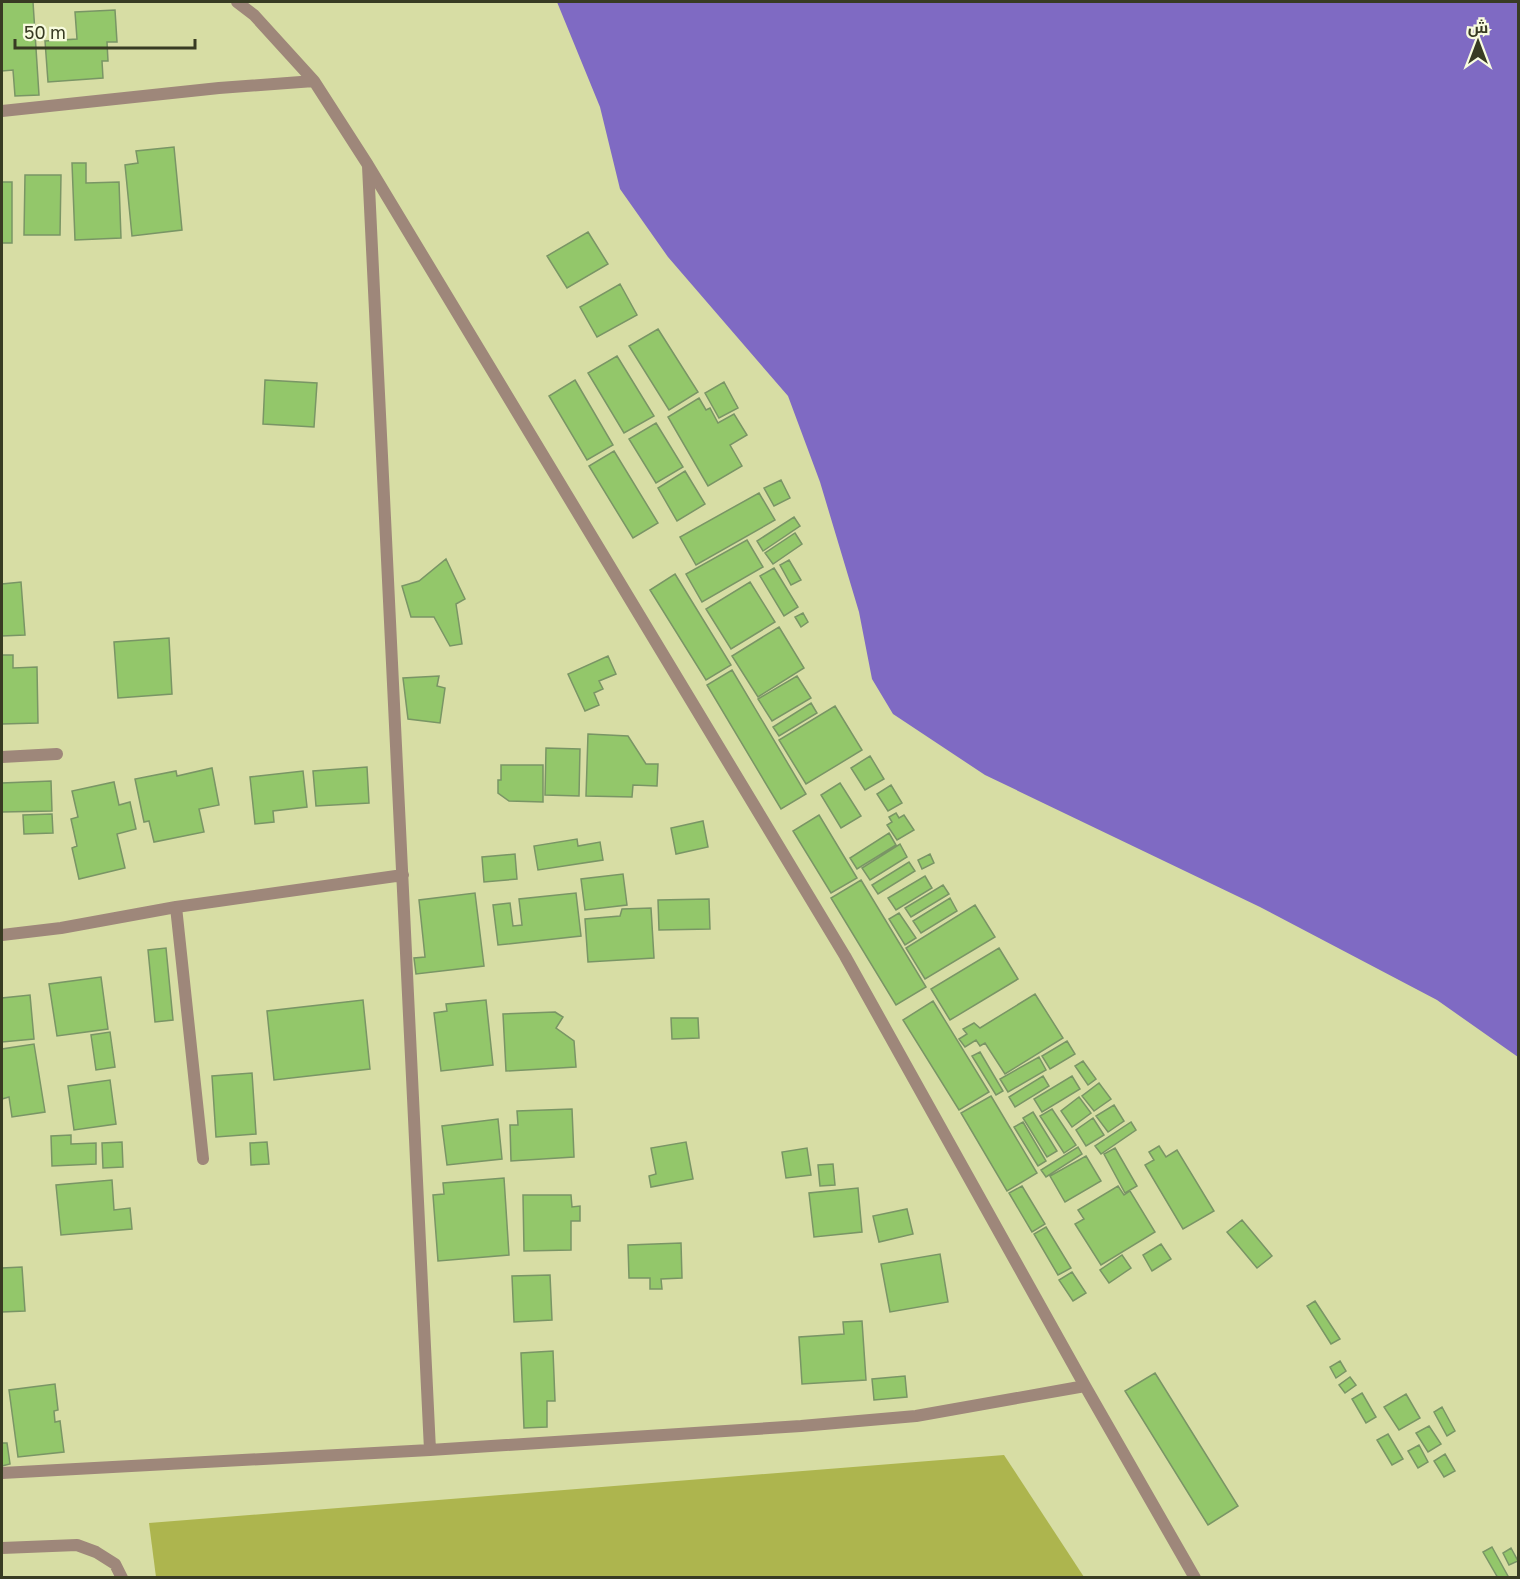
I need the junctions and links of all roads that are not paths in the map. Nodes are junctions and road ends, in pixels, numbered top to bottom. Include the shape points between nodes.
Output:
1 (237, 2) edge
2 (314, 81) junction
3 (2, 111) edge
4 (368, 165) junction
5 (57, 754) dead end
6 (2, 757) edge
7 (403, 875) junction
8 (176, 907) junction
9 (2, 935) edge
10 (203, 1159) dead end
11 (1085, 1386) junction
12 (430, 1450) junction
13 (2, 1473) edge
14 (2, 1548) edge
15 (122, 1578) edge
16 (1195, 1578) edge

1 - 2 street via 254,15
2 - 3 street
2 - 4 street
4 - 7 street
4 - 11 street via 845,956
5 - 6 street
7 - 8 street
7 - 12 street
8 - 9 street
8 - 10 street
11 - 12 street via 916,1416
11 - 16 street
12 - 13 street
14 - 15 street via 76,1545 115,1564

